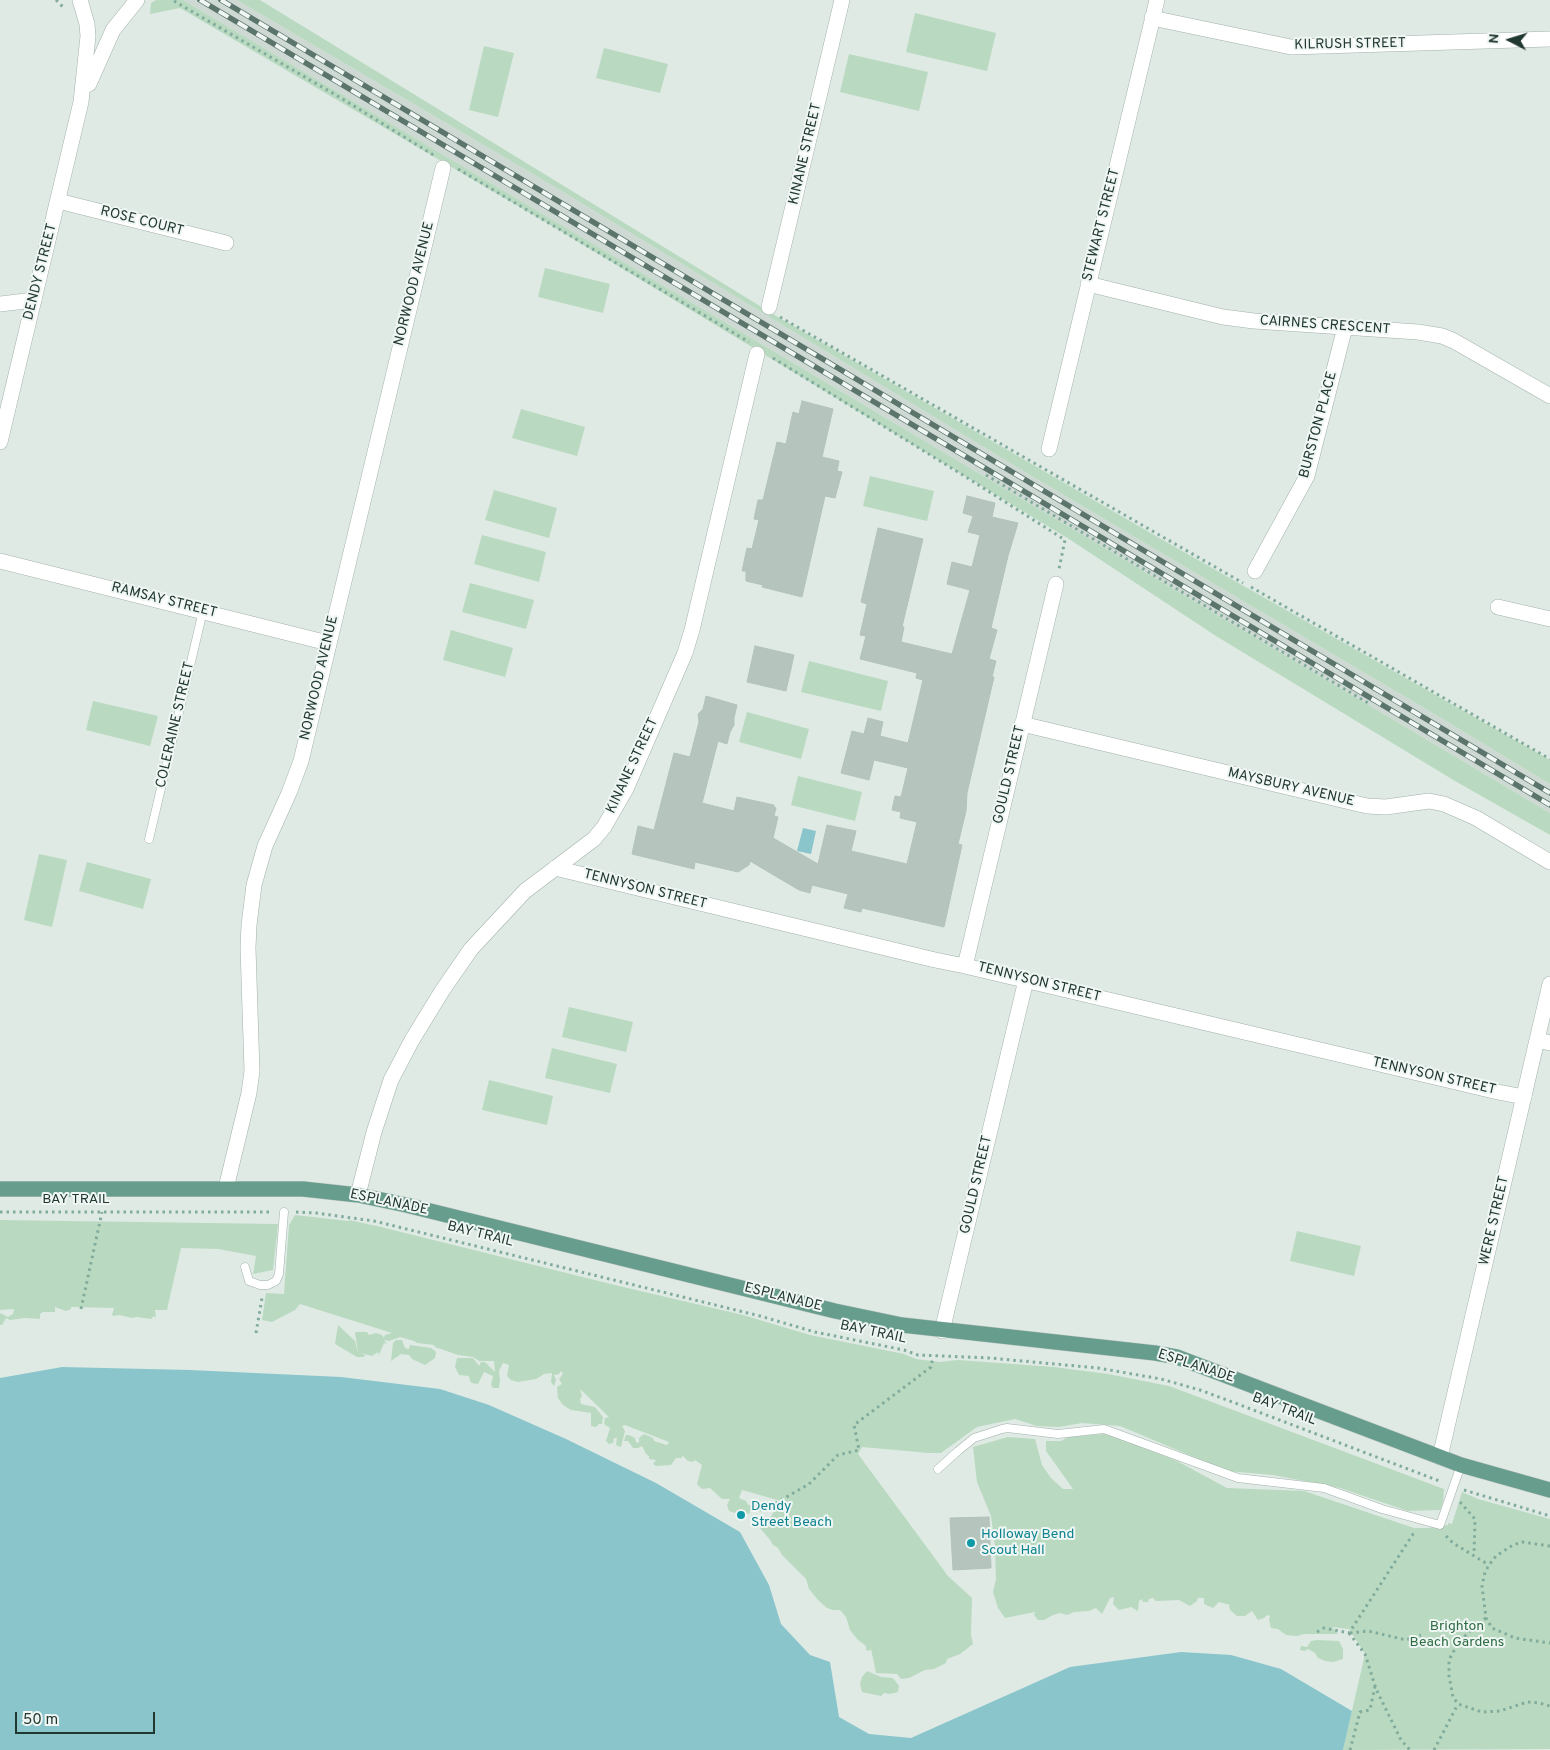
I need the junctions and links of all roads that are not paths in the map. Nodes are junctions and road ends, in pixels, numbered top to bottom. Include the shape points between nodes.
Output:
1 (80, 0) edge
2 (137, 0) edge
3 (842, 0) edge
4 (1157, 0) edge
5 (1152, 18) junction
6 (1550, 39) edge
7 (81, 102) junction
8 (444, 163) road end
9 (58, 201) junction
10 (226, 243) dead end
11 (1088, 284) junction
12 (34, 300) junction
13 (0, 304) edge
14 (772, 310) road end
15 (1345, 327) junction
16 (759, 350) road end
17 (1550, 396) edge
18 (0, 442) edge
19 (1049, 449) dead end
20 (0, 561) edge
21 (1255, 571) dead end
22 (1056, 584) road end
23 (1498, 607) dead end
24 (203, 611) junction
25 (1550, 619) edge
26 (328, 643) junction
27 (1022, 724) junction
28 (148, 839) dead end
29 (1550, 862) edge
30 (555, 868) junction
31 (965, 966) junction
32 (1026, 980) junction
33 (1550, 984) edge
34 (1544, 1041) edge
35 (1524, 1097) junction
36 (226, 1188) junction
37 (0, 1189) edge
38 (358, 1195) junction
39 (284, 1212) road end
40 (245, 1267) dead end
41 (942, 1330) junction
42 (1440, 1457) junction
43 (1461, 1465) junction
44 (938, 1469) dead end
45 (1550, 1490) edge

1 - 7 street, DENDY STREET via 88,36
2 - 7 street, DENDY STREET via 113,30
3 - 14 street, KINANE STREET
4 - 5 street, STEWART STREET
5 - 6 street, KILRUSH STREET via 1291,47
5 - 11 street, STEWART STREET
7 - 9 street, DENDY STREET
8 - 26 street, NORWOOD AVENUE
9 - 10 street, ROSE COURT
9 - 12 street, DENDY STREET
11 - 15 street, CAIRNES CRESCENT via 1223,317
11 - 19 street, STEWART STREET
12 - 13 street
12 - 18 street, DENDY STREET
15 - 17 street, CAIRNES CRESCENT via 1442,336
15 - 21 street, BURSTON PLACE via 1307,476
16 - 30 street, KINANE STREET via 685,653 618,804 594,839
20 - 24 street, RAMSAY STREET
22 - 27 street, GOULD STREET
23 - 25 street
24 - 26 street, RAMSAY STREET
24 - 28 lane, COLERAINE STREET
26 - 36 street, NORWOOD AVENUE via 301,761 265,846 254,885 248,948 252,1072
27 - 29 street, MAYSBURY AVENUE via 1367,806 1386,807 1429,801 1444,804 1476,818
27 - 31 street, GOULD STREET
30 - 31 street, TENNYSON STREET
30 - 38 street, KINANE STREET via 525,890 472,950 412,1040 383,1101
31 - 32 street, TENNYSON STREET
32 - 35 street, TENNYSON STREET
32 - 41 street, GOULD STREET
33 - 34 street, WERE STREET
34 - 35 street, WERE STREET
35 - 42 street, WERE STREET
36 - 37 main road, ESPLANADE
36 - 38 main road, ESPLANADE via 303,1189
38 - 41 main road, ESPLANADE via 835,1311
39 - 40 lane via 276,1281 264,1285 249,1281
41 - 42 main road, ESPLANADE via 1170,1356 1220,1372
42 - 43 main road, ESPLANADE
43 - 44 lane via 1440,1525 1324,1488 1238,1478 1104,1429 1058,1434 1002,1429 974,1438
43 - 45 main road, ESPLANADE

